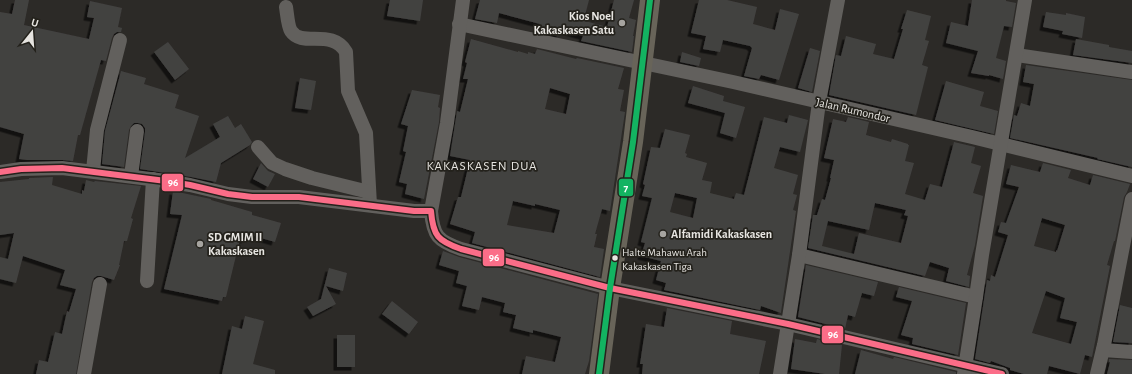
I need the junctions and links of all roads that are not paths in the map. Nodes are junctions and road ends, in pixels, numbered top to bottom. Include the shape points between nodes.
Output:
1 (463, 0) edge
2 (650, 0) edge
3 (838, 0) edge
4 (1025, 0) edge
5 (286, 7) dead end
6 (460, 24) junction
7 (120, 40) dead end
8 (1016, 55) junction
9 (642, 62) junction
10 (1132, 72) edge
11 (819, 102) junction
12 (137, 131) dead end
13 (1000, 144) junction
14 (258, 147) dead end
15 (93, 171) junction
16 (0, 172) edge
17 (131, 176) junction
18 (1132, 176) edge
19 (153, 179) junction
20 (369, 199) junction
21 (1132, 199) edge
22 (431, 211) junction
23 (798, 255) junction
24 (147, 281) dead end
25 (100, 284) dead end
26 (610, 288) junction
27 (976, 298) junction
28 (788, 324) junction
29 (1103, 350) junction
30 (1132, 352) edge
31 (964, 370) edge
32 (84, 374) edge
33 (599, 374) edge
34 (780, 374) edge
35 (1002, 374) edge
36 (1097, 374) edge

1 - 6 street
2 - 9 highway
3 - 11 street
4 - 8 street
5 - 20 street via 290,30 295,36 336,42 343,46 346,52 348,91 366,133
6 - 9 street, Jalan Rumondor
6 - 22 street via 447,123
7 - 15 street via 97,130
8 - 10 street
8 - 13 street
9 - 11 street, Jalan Rumondor
9 - 26 highway via 633,142
11 - 13 street, Jalan Rumondor
11 - 23 street
12 - 17 street
13 - 18 street, Jalan Rumondor
13 - 27 street
14 - 20 street via 272,162 285,169
15 - 16 street via 49,168
15 - 17 street
17 - 19 street
19 - 20 street via 252,197
19 - 24 street
20 - 22 street via 414,211
21 - 29 street
22 - 26 street via 432,226 446,244
23 - 27 street
23 - 28 street
25 - 32 street
26 - 28 street
26 - 33 highway
27 - 31 street
28 - 31 street
28 - 34 street
29 - 30 street
29 - 36 street
31 - 35 street

